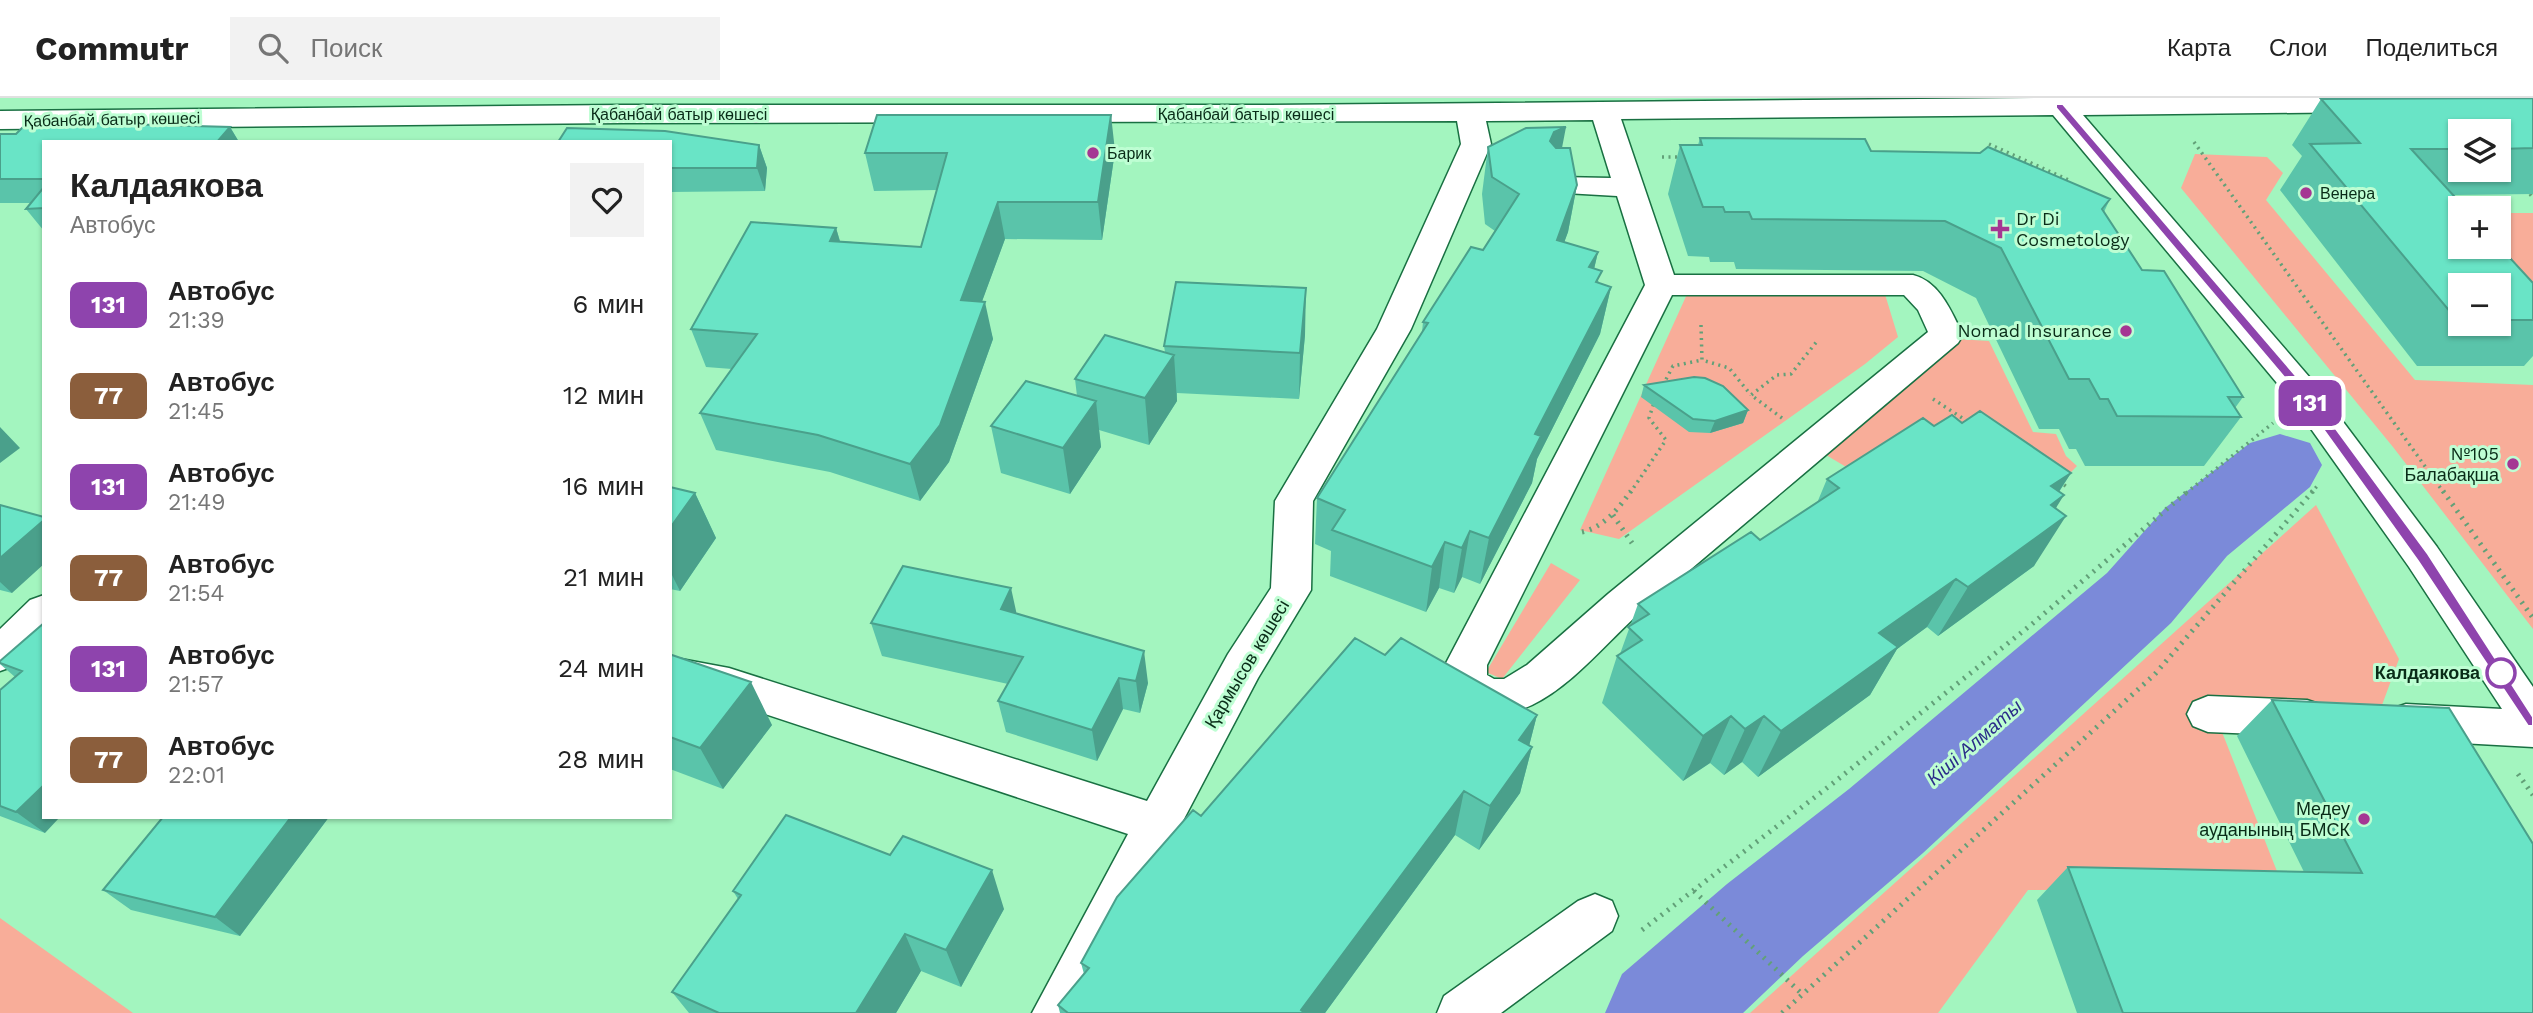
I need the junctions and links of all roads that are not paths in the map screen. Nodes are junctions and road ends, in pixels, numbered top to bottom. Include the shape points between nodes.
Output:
1 (2245, 101) edge
2 (2055, 102) edge
3 (1732, 104) edge
4 (2398, 104) edge
5 (538, 106) edge
6 (904, 106) edge
7 (1336, 106) edge
8 (1445, 108) edge
9 (1604, 111) junction
10 (0, 120) edge
11 (507, 140) edge
12 (1559, 186) edge
13 (1629, 187) junction
14 (1661, 285) junction
15 (42, 613) edge
16 (0, 654) edge
17 (672, 674) edge
18 (2208, 714) dead end
19 (2533, 721) edge
20 (2533, 729) edge
21 (1157, 824) junction
22 (1595, 916) dead end
23 (1056, 1013) edge
24 (1461, 1013) edge

1 - 2 street, Қабанбай батыр көшесі
1 - 4 street, Қабанбай батыр көшесі
2 - 3 street, Қабанбай батыр көшесі
2 - 19 street via 2299,387 2423,557
3 - 9 street, Қабанбай батыр көшесі
5 - 6 street, Қабанбай батыр көшесі
5 - 10 street, Қабанбай батыр көшесі
5 - 11 street
6 - 7 street, Қабанбай батыр көшесі
7 - 8 street, Қабанбай батыр көшесі
8 - 9 street, Қабанбай батыр көшесі
8 - 21 street, Қармысов көшесі via 1476,144 1394,329 1294,501 1291,590 1243,666
9 - 13 street
12 - 13 street
13 - 14 street
14 - 14 street via 1913,285 1932,305 1946,335 1535,682 1515,694 1483,695 1467,683 1466,665
15 - 16 street
17 - 21 street via 729,685
18 - 20 street
21 - 23 street, Қармысов көшесі
22 - 24 street

